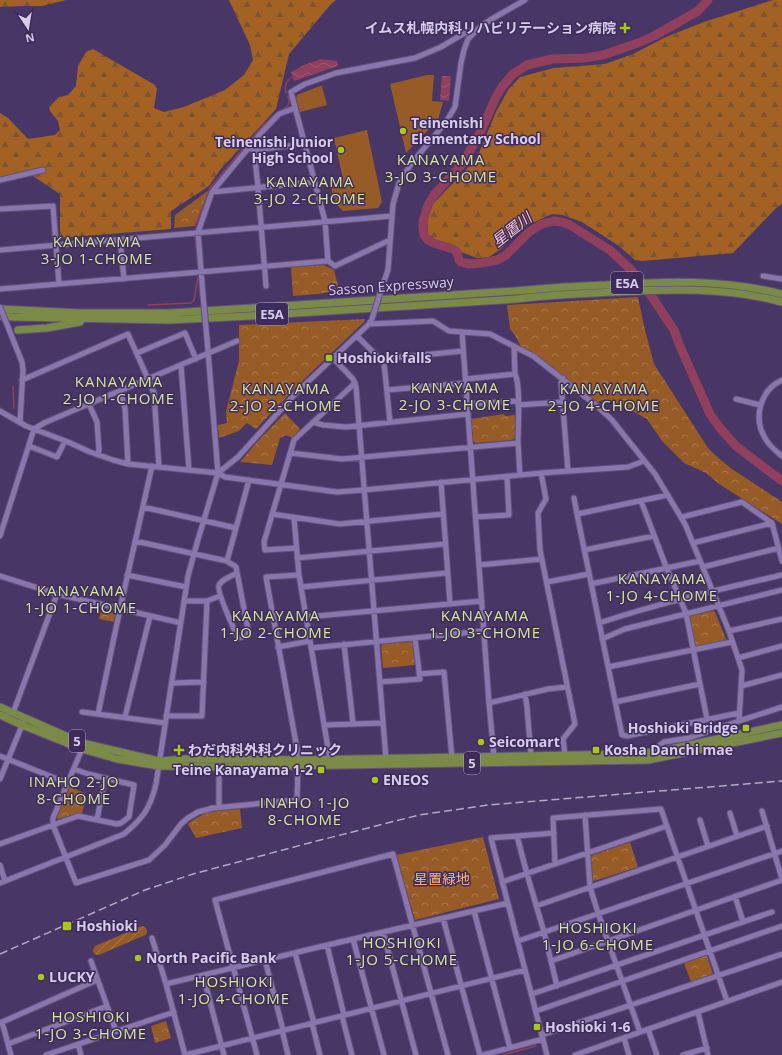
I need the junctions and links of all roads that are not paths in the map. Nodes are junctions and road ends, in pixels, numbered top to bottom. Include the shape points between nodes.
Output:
1 (525, 0) edge
2 (475, 32) junction
3 (295, 108) junction
4 (304, 144) junction
5 (248, 148) junction
6 (254, 150) junction
7 (43, 170) dead end
8 (0, 180) edge
9 (314, 182) junction
10 (258, 187) junction
11 (212, 192) junction
12 (0, 210) edge
13 (392, 216) junction
14 (324, 221) junction
15 (261, 227) junction
16 (198, 232) junction
17 (120, 239) junction
18 (390, 240) junction
19 (56, 245) junction
20 (0, 250) edge
21 (328, 261) junction
22 (265, 266) junction
23 (202, 272) junction
24 (763, 276) dead end
25 (124, 279) junction
26 (782, 279) edge
27 (59, 284) junction
28 (266, 286) dead end
29 (0, 289) edge
30 (782, 294) edge
31 (782, 302) edge
32 (0, 308) edge
33 (0, 316) edge
34 (98, 319) junction
35 (371, 322) junction
36 (18, 330) dead end
37 (462, 332) junction
38 (357, 336) junction
39 (237, 340) dead end
40 (514, 346) junction
41 (463, 350) junction
42 (137, 353) junction
43 (209, 353) junction
44 (333, 358) junction
45 (196, 359) junction
46 (381, 359) junction
47 (181, 365) junction
48 (514, 374) junction
49 (563, 378) junction
50 (148, 379) junction
51 (22, 380) junction
52 (782, 380) edge
53 (466, 381) junction
54 (355, 384) junction
55 (387, 390) junction
56 (120, 391) junction
57 (736, 399) dead end
58 (563, 402) junction
59 (518, 403) junction
60 (89, 404) junction
61 (468, 404) junction
62 (760, 405) junction
63 (0, 411) edge
64 (468, 414) junction
65 (20, 422) junction
66 (313, 422) junction
67 (390, 422) junction
68 (359, 425) junction
69 (34, 429) junction
70 (65, 441) junction
71 (518, 442) junction
72 (29, 446) junction
73 (471, 446) junction
74 (290, 453) junction
75 (98, 455) junction
76 (782, 456) edge
77 (362, 457) junction
78 (644, 461) junction
79 (128, 464) junction
80 (152, 466) junction
81 (158, 467) junction
82 (189, 470) junction
83 (568, 471) junction
84 (218, 473) junction
85 (541, 473) junction
86 (520, 475) junction
87 (507, 476) junction
88 (473, 479) junction
89 (249, 480) junction
90 (441, 482) junction
91 (281, 484) junction
92 (364, 490) junction
93 (668, 495) junction
94 (574, 498) dead end
95 (641, 501) junction
96 (143, 507) junction
97 (272, 514) junction
98 (443, 514) junction
99 (577, 514) junction
100 (476, 517) junction
101 (682, 517) junction
102 (294, 518) junction
103 (204, 520) junction
104 (367, 521) junction
105 (772, 523) junction
106 (236, 528) junction
107 (0, 536) edge
108 (654, 536) junction
109 (135, 541) junction
110 (693, 543) junction
111 (445, 544) junction
112 (296, 548) junction
113 (779, 548) junction
114 (369, 550) junction
115 (584, 550) junction
116 (194, 553) junction
117 (297, 558) junction
118 (542, 559) junction
119 (227, 561) junction
120 (700, 561) junction
121 (782, 561) edge
122 (479, 565) junction
123 (703, 567) junction
124 (667, 569) junction
125 (237, 573) junction
126 (447, 573) junction
127 (589, 574) junction
128 (127, 575) junction
129 (299, 575) junction
130 (782, 575) edge
131 (0, 576) edge
132 (372, 580) junction
133 (547, 582) junction
134 (591, 584) junction
135 (186, 587) junction
136 (301, 587) junction
137 (782, 590) edge
138 (713, 591) junction
139 (57, 594) junction
140 (220, 596) junction
141 (482, 600) junction
142 (681, 600) junction
143 (184, 601) junction
144 (207, 601) junction
145 (450, 603) junction
146 (719, 606) junction
147 (120, 610) junction
148 (375, 611) junction
149 (686, 613) junction
150 (150, 616) junction
151 (306, 617) junction
152 (782, 619) edge
153 (599, 622) junction
154 (181, 624) junction
155 (484, 631) junction
156 (729, 631) junction
157 (415, 638) junction
158 (602, 639) junction
159 (310, 641) junction
160 (377, 641) junction
161 (732, 642) junction
162 (344, 644) junction
163 (782, 646) edge
164 (278, 647) junction
165 (311, 648) junction
166 (694, 650) junction
167 (738, 658) junction
168 (608, 667) junction
169 (419, 674) junction
170 (782, 675) edge
171 (172, 682) junction
172 (204, 682) junction
173 (380, 682) junction
174 (700, 684) junction
175 (741, 686) junction
176 (568, 687) junction
177 (525, 694) junction
178 (615, 702) junction
179 (489, 703) junction
180 (0, 707) edge
181 (782, 707) edge
182 (82, 712) dead end
183 (13, 713) junction
184 (739, 713) junction
185 (98, 714) junction
186 (0, 715) edge
187 (166, 716) junction
188 (125, 717) junction
189 (25, 718) junction
190 (707, 719) junction
191 (739, 721) junction
192 (165, 723) junction
193 (383, 723) junction
194 (353, 724) junction
195 (22, 725) junction
196 (324, 725) junction
197 (782, 725) edge
198 (782, 733) edge
199 (82, 749) junction
200 (565, 755) junction
201 (658, 755) junction
202 (0, 756) edge
203 (531, 756) junction
204 (494, 757) junction
205 (452, 758) junction
206 (8, 759) junction
207 (386, 759) junction
208 (330, 760) junction
209 (298, 763) junction
210 (159, 764) junction
211 (219, 767) junction
212 (74, 769) junction
213 (0, 777) edge
214 (105, 778) junction
215 (67, 783) junction
216 (219, 808) junction
217 (762, 811) dead end
218 (730, 813) dead end
219 (585, 815) junction
220 (97, 820) junction
221 (700, 820) dead end
222 (53, 825) junction
223 (667, 826) junction
224 (767, 826) junction
225 (554, 833) junction
226 (517, 836) junction
227 (737, 836) junction
228 (0, 844) edge
229 (708, 846) junction
230 (782, 851) edge
231 (775, 853) junction
232 (587, 854) junction
233 (677, 856) junction
234 (66, 858) junction
235 (555, 864) junction
236 (0, 865) edge
237 (527, 874) junction
238 (782, 880) edge
239 (3, 882) edge
240 (502, 882) junction
241 (686, 883) junction
242 (590, 887) junction
243 (735, 896) junction
244 (508, 903) junction
245 (536, 906) junction
246 (696, 910) junction
247 (474, 911) junction
248 (772, 912) dead end
249 (598, 913) junction
250 (443, 918) junction
251 (743, 922) junction
252 (412, 925) junction
253 (782, 926) edge
254 (383, 932) junction
255 (544, 932) junction
256 (704, 935) junction
257 (152, 938) dead end
258 (353, 939) junction
259 (607, 940) junction
260 (518, 941) junction
261 (327, 945) junction
262 (710, 950) junction
263 (295, 953) junction
264 (782, 954) edge
265 (265, 960) junction
266 (91, 961) dead end
267 (551, 961) junction
268 (616, 965) junction
269 (232, 968) junction
270 (525, 970) junction
271 (203, 975) junction
272 (718, 975) junction
273 (491, 978) junction
274 (97, 980) junction
275 (622, 981) junction
276 (782, 982) edge
277 (166, 984) junction
278 (461, 986) junction
279 (557, 986) junction
280 (431, 993) junction
281 (532, 994) junction
282 (401, 1001) junction
283 (728, 1001) junction
284 (107, 1006) junction
285 (631, 1006) junction
286 (371, 1008) junction
287 (536, 1011) junction
288 (174, 1012) junction
289 (698, 1012) junction
290 (343, 1015) junction
291 (1, 1022) edge
292 (313, 1023) junction
293 (648, 1029) junction
294 (282, 1030) junction
295 (116, 1031) junction
296 (640, 1032) junction
297 (543, 1037) junction
298 (252, 1038) junction
299 (624, 1038) junction
300 (8, 1044) junction
301 (78, 1044) junction
302 (221, 1046) junction
303 (510, 1048) junction
304 (707, 1048) junction
305 (11, 1055) edge
306 (46, 1055) edge
307 (81, 1055) edge
308 (185, 1055) edge
309 (224, 1055) edge
310 (256, 1055) edge
311 (288, 1055) edge
312 (320, 1055) edge
313 (352, 1055) edge
314 (384, 1055) edge
315 (416, 1055) edge
316 (448, 1055) edge
317 (480, 1055) edge
318 (483, 1055) edge
319 (547, 1055) edge
320 (575, 1055) edge
321 (629, 1055) edge
322 (657, 1055) edge
323 (684, 1055) edge
324 (708, 1055) edge

1 - 2 street via 490,20
2 - 3 street via 468,31 441,48 415,58 336,73 305,84 291,92
2 - 13 street via 468,39 464,50 455,107 398,183
3 - 4 street
3 - 5 street via 279,114
4 - 6 street
4 - 9 street
5 - 6 street
5 - 11 street
6 - 10 street
7 - 8 street
9 - 10 street
9 - 14 street
10 - 11 street
10 - 15 street
11 - 16 street
12 - 19 street via 53,206
13 - 14 street
13 - 18 street
14 - 15 street
14 - 21 street
15 - 16 street
15 - 22 street
16 - 17 street
16 - 23 street
17 - 19 street
17 - 25 street
18 - 21 street via 335,266
18 - 35 street, bridge via 388,270
19 - 20 street
19 - 27 street
21 - 22 street
22 - 23 street
22 - 28 street
23 - 25 street
23 - 43 street, bridge
24 - 26 street
25 - 27 street
27 - 29 street
30 - 32 highway, Sasson Expressway / E5A via 716,283 656,282 170,313 81,313
31 - 34 highway, Sasson Expressway / E5A via 721,291 660,289 250,316 170,320
32 - 51 street, bridge via 22,362
33 - 34 highway, Sasson Expressway / E5A
34 - 36 highway
35 - 37 street via 433,321 449,331
35 - 38 street
37 - 40 street via 490,334
37 - 41 street
38 - 44 street
38 - 46 street
39 - 43 street
40 - 48 street
40 - 49 street via 533,356
41 - 46 street
41 - 53 street
42 - 45 street via 185,334
42 - 50 street
42 - 51 street via 128,334
43 - 45 street
43 - 84 street
44 - 54 street
44 - 84 street via 238,457
45 - 47 street
46 - 55 street via 384,363
47 - 50 street
47 - 82 street
48 - 53 street
48 - 59 street via 517,378
49 - 58 street
49 - 78 street via 607,415
50 - 56 street
50 - 81 street via 154,393
51 - 65 street
52 - 62 street via 770,388
53 - 55 street
53 - 61 street
54 - 66 street
54 - 68 street
55 - 67 street
56 - 60 street
56 - 79 street via 125,408
57 - 62 street
58 - 59 street
58 - 83 street
59 - 61 street
59 - 71 street
60 - 69 street
60 - 75 street via 96,422
61 - 64 street
62 - 76 street via 760,424 764,437
63 - 65 street
64 - 67 street
64 - 73 street
65 - 69 street
66 - 68 street via 346,427
66 - 74 street via 294,440
67 - 68 street
68 - 77 street
69 - 70 street
69 - 72 street
70 - 72 street via 57,457
70 - 75 street
71 - 73 street
71 - 86 street
72 - 107 street
73 - 77 street
73 - 88 street
74 - 77 street via 342,459
74 - 91 street
75 - 79 street
77 - 92 street
78 - 83 street via 628,467
78 - 93 street
79 - 80 street
80 - 81 street
80 - 96 street
81 - 82 street
82 - 84 street
83 - 85 street
84 - 89 street via 225,477
84 - 103 street
85 - 86 street
85 - 118 street via 546,499 538,513
86 - 87 street
87 - 88 street
87 - 100 street via 509,515
88 - 90 street
88 - 100 street
89 - 91 street
89 - 106 street
90 - 92 street
90 - 98 street
91 - 92 street via 337,492
91 - 97 street
92 - 104 street
93 - 95 street
93 - 101 street
94 - 99 street
95 - 99 street
95 - 108 street
96 - 103 street
96 - 109 street
97 - 102 street
97 - 112 street via 264,542 265,550
98 - 104 street
98 - 111 street
99 - 115 street
100 - 122 street
101 - 105 street via 742,502
101 - 110 street
102 - 104 street via 340,524
102 - 112 street
103 - 106 street
103 - 116 street
104 - 114 street
105 - 110 street
105 - 113 street
106 - 119 street
108 - 115 street
108 - 124 street
109 - 116 street
109 - 128 street
110 - 120 street
111 - 114 street
111 - 126 street
112 - 117 street
113 - 121 street
113 - 123 street
114 - 117 street
114 - 132 street
115 - 127 street
116 - 119 street
116 - 135 street
117 - 129 street
118 - 122 street
118 - 133 street
119 - 125 street via 236,567
120 - 123 street
120 - 124 street
122 - 141 street
123 - 138 street
124 - 134 street
124 - 142 street
125 - 140 street via 219,585
125 - 140 street via 249,635 238,638
126 - 132 street
126 - 145 street
127 - 133 street
127 - 134 street
128 - 135 street
128 - 147 street
129 - 136 street
129 - 164 street via 266,577
130 - 138 street
131 - 139 street
132 - 136 street
132 - 148 street
133 - 176 street
134 - 153 street
135 - 143 street
136 - 151 street
137 - 146 street
138 - 142 street
138 - 146 street
139 - 147 street
139 - 183 street
140 - 144 street
141 - 145 street
141 - 155 street
142 - 149 street
142 - 153 street
143 - 144 street
143 - 154 street
144 - 172 street
145 - 148 street
146 - 149 street
146 - 156 street
147 - 150 street
147 - 185 street
148 - 151 street
148 - 160 street
149 - 158 street via 625,629
149 - 166 street
150 - 154 street
150 - 188 street
151 - 159 street
152 - 156 street
153 - 158 street
154 - 171 street
155 - 157 street
155 - 179 street
156 - 161 street
157 - 160 street
157 - 169 street
158 - 168 street
159 - 164 street
159 - 165 street
160 - 162 street
160 - 173 street
161 - 166 street
161 - 167 street
162 - 165 street
162 - 194 street
163 - 167 street
164 - 209 street
165 - 196 street
166 - 168 street
166 - 174 street
167 - 175 street via 742,670
168 - 178 street
169 - 173 street via 420,679
169 - 205 street via 444,672
170 - 175 street
171 - 172 street
171 - 187 street
172 - 187 street via 202,716
173 - 193 street
174 - 178 street
174 - 190 street
175 - 184 street
176 - 177 street
176 - 200 street via 575,724 563,739
177 - 179 street
177 - 203 street
178 - 190 street via 622,735 627,736
179 - 204 street
180 - 183 highway, 5
181 - 191 street
182 - 185 street
183 - 189 highway, 5
184 - 190 street
184 - 191 street
185 - 188 street
186 - 195 highway, 5
187 - 192 street
188 - 192 street
189 - 195 street
189 - 210 highway, 5 via 82,743
191 - 201 street via 689,738 664,742 659,746
192 - 210 street
193 - 194 street
193 - 207 street
194 - 196 street
195 - 199 highway, 5
195 - 206 street
196 - 208 street
197 - 201 highway, 5
198 - 201 highway, 5
199 - 210 highway, 5 via 117,759
199 - 212 street
200 - 201 highway, 5
200 - 203 highway, 5
201 - 209 highway, 5 via 631,761
202 - 206 street
203 - 204 highway, 5
204 - 205 highway, 5
205 - 207 highway, 5
206 - 213 street
206 - 215 street
207 - 208 highway, 5
208 - 209 highway, 5
209 - 210 highway, 5 via 186,759
209 - 211 highway, 5
209 - 216 street via 297,800
210 - 211 highway, 5
210 - 234 street via 154,796 136,824 124,834
211 - 216 street
212 - 214 street
212 - 215 street
214 - 220 street
214 - 220 street via 134,785 129,817 117,824
215 - 222 street via 53,818
216 - 234 street via 198,812 188,818 166,846 143,862 76,883
217 - 224 street
218 - 227 street
219 - 223 street via 662,809
219 - 225 street via 553,818
219 - 232 street
220 - 222 street via 78,816
221 - 229 street
222 - 228 street
222 - 234 street
223 - 232 street
223 - 233 street
224 - 227 street
224 - 231 street
225 - 226 street
225 - 235 street
226 - 237 street
226 - 240 street via 491,838
227 - 229 street
229 - 233 street
230 - 231 street
231 - 238 street
231 - 241 street
232 - 235 street
232 - 242 street
233 - 241 street
233 - 242 street
234 - 239 street
235 - 237 street
236 - 239 street
237 - 240 street
237 - 245 street
238 - 243 street
240 - 244 street
241 - 246 street
241 - 249 street
242 - 245 street
242 - 249 street
243 - 246 street
243 - 251 street
244 - 247 street
244 - 260 street
245 - 255 street
246 - 256 street
246 - 259 street
247 - 250 street
247 - 273 street
248 - 251 street
249 - 255 street
249 - 259 street
250 - 252 street
250 - 278 street
251 - 256 street
252 - 254 street
252 - 269 street via 393,854 215,900
252 - 280 street
253 - 262 street
254 - 258 street
254 - 282 street
255 - 260 street
255 - 267 street
256 - 262 street
256 - 268 street
257 - 277 street
258 - 261 street
258 - 286 street
259 - 267 street
259 - 268 street
260 - 270 street
261 - 263 street
261 - 290 street
262 - 272 street
262 - 275 street
263 - 265 street
263 - 292 street
264 - 272 street
265 - 269 street
265 - 294 street
266 - 274 street
267 - 279 street
268 - 275 street
268 - 279 street
269 - 271 street
269 - 298 street
270 - 273 street
270 - 281 street
271 - 277 street
271 - 302 street
272 - 283 street
272 - 285 street
273 - 278 street
273 - 303 street
274 - 284 street
274 - 291 street
275 - 285 street
275 - 287 street
276 - 283 street
277 - 288 street
278 - 280 street
278 - 317 street
279 - 281 street
280 - 282 street
280 - 316 street
281 - 287 street
282 - 286 street
282 - 315 street
283 - 289 street
284 - 295 street
284 - 300 street
285 - 296 street
285 - 297 street
286 - 290 street
286 - 314 street
287 - 297 street
288 - 295 street
288 - 308 street
289 - 293 street
289 - 304 street
290 - 292 street
290 - 313 street
291 - 300 street
292 - 294 street
292 - 312 street
293 - 296 street
293 - 322 street
294 - 298 street
294 - 311 street
295 - 301 street
296 - 299 street
297 - 303 street
297 - 319 street
298 - 302 street
298 - 310 street
299 - 320 street
299 - 321 street
300 - 305 street
301 - 306 street
301 - 307 street
302 - 308 street
302 - 309 street
303 - 318 street
304 - 323 street
304 - 324 street

